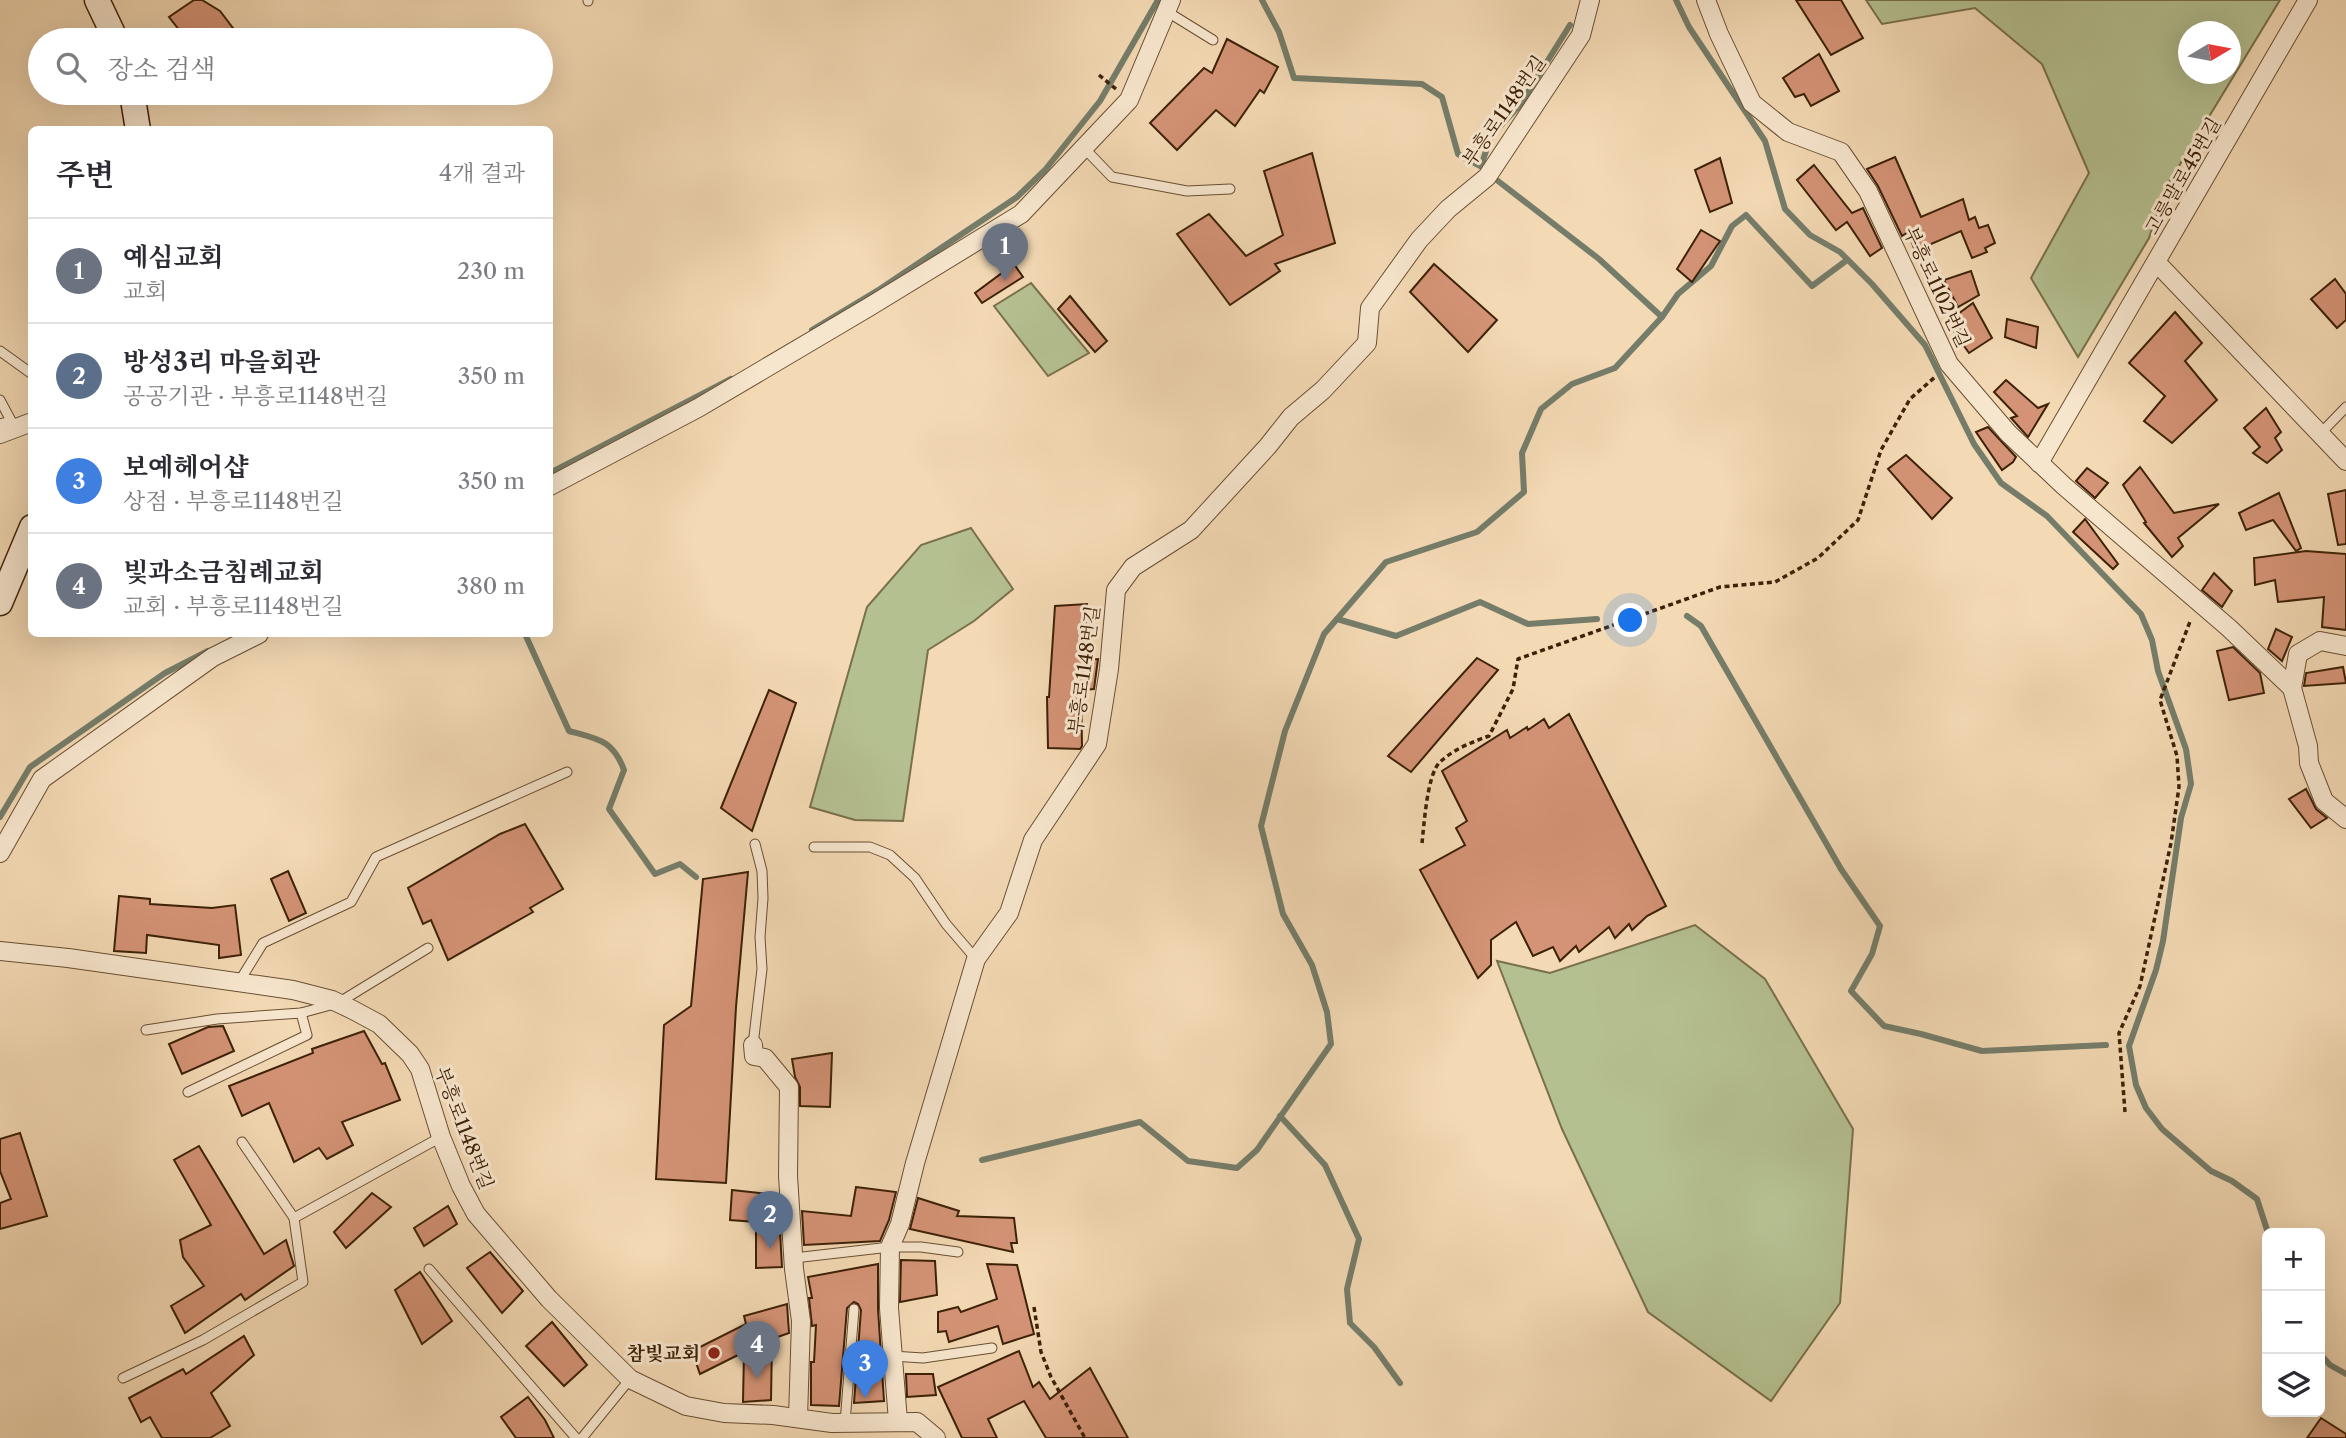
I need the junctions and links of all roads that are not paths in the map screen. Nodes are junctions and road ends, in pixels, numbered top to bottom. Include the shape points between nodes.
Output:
1 (89, 0) edge
2 (97, 0) edge
3 (1590, 0) edge
4 (1706, 0) edge
5 (2308, 0) edge
6 (1168, 6) edge
7 (108, 28) edge
8 (110, 28) edge
9 (1213, 40) dead end
10 (134, 105) edge
11 (137, 126) edge
12 (1084, 148) junction
13 (1230, 189) dead end
14 (2157, 263) junction
15 (0, 351) edge
16 (28, 371) edge
17 (0, 400) edge
18 (2346, 407) edge
19 (12, 426) edge
20 (2320, 434) junction
21 (2346, 461) edge
22 (2039, 463) junction
23 (553, 483) edge
24 (28, 536) edge
25 (0, 603) edge
26 (254, 637) edge
27 (2346, 646) edge
28 (2292, 688) junction
29 (567, 772) dead end
30 (2346, 820) edge
31 (755, 844) dead end
32 (814, 847) dead end
33 (0, 853) edge
34 (428, 948) dead end
35 (0, 951) edge
36 (976, 959) junction
37 (239, 982) junction
38 (338, 1003) junction
39 (300, 1013) junction
40 (146, 1030) dead end
41 (749, 1052) joint
42 (188, 1092) dead end
43 (441, 1137) junction
44 (242, 1142) dead end
45 (293, 1218) junction
46 (890, 1247) junction
47 (958, 1252) dead end
48 (794, 1258) junction
49 (429, 1269) dead end
50 (854, 1309) dead end
51 (992, 1348) dead end
52 (892, 1356) junction
53 (123, 1377) dead end
54 (630, 1379) junction
55 (798, 1418) junction
56 (898, 1421) junction
57 (837, 1428) edge
58 (576, 1438) edge
59 (582, 1438) edge
60 (936, 1438) edge

1 - 7 main road
2 - 8 main road
3 - 36 street, 부흥로1148번길 via 1581,35 1487,177 1419,240 1370,309 1367,343 1291,417 1191,530 1133,567 1116,590 1097,744 1033,840 1009,913
4 - 22 street, 부흥로1102번길 via 1752,103 1788,132 1841,152 1868,191 1949,364
5 - 14 street, 고릉말로45번길
6 - 9 lane
6 - 12 street via 1129,100
10 - 11 main road
12 - 13 lane via 1112,177 1187,191
12 - 23 street via 1021,214 709,401
14 - 20 street, 고릉말로45번길
14 - 22 street, 고릉말로45번길
15 - 16 lane
17 - 19 lane
18 - 20 lane
20 - 21 street, 고릉말로45번길
22 - 28 street, 부흥로1102번길
24 - 25 main road
26 - 33 street via 213,656 42,779
27 - 28 street via 2320,641 2298,654
28 - 30 street via 2309,763 2324,802
29 - 37 lane via 376,857 351,902 263,943
31 - 41 lane via 762,871 762,969
32 - 36 lane via 870,847 890,855 915,878
34 - 38 lane
35 - 37 street, 부흥로1148번길
36 - 46 street, 부흥로1148번길 via 901,1224
37 - 38 street, 부흥로1148번길
38 - 39 lane
38 - 43 street, 부흥로1148번길 via 379,1024 410,1054 420,1069
39 - 40 lane
39 - 42 lane via 307,1035
41 - 48 street via 765,1058 789,1087 788,1175
43 - 45 lane
43 - 54 street, 부흥로1148번길 via 476,1214 549,1299
44 - 45 lane
45 - 53 lane via 303,1282 203,1340
46 - 47 lane
46 - 48 lane
46 - 52 street, 부흥로1148번길
48 - 55 street via 801,1321
49 - 58 lane
50 - 57 lane
51 - 52 lane via 923,1358
52 - 56 street, 부흥로1148번길
54 - 55 street, 부흥로1148번길 via 686,1406
54 - 59 lane
55 - 57 street, 부흥로1148번길
56 - 57 street, 부흥로1148번길
56 - 60 street, 부흥로1148번길 via 917,1422

